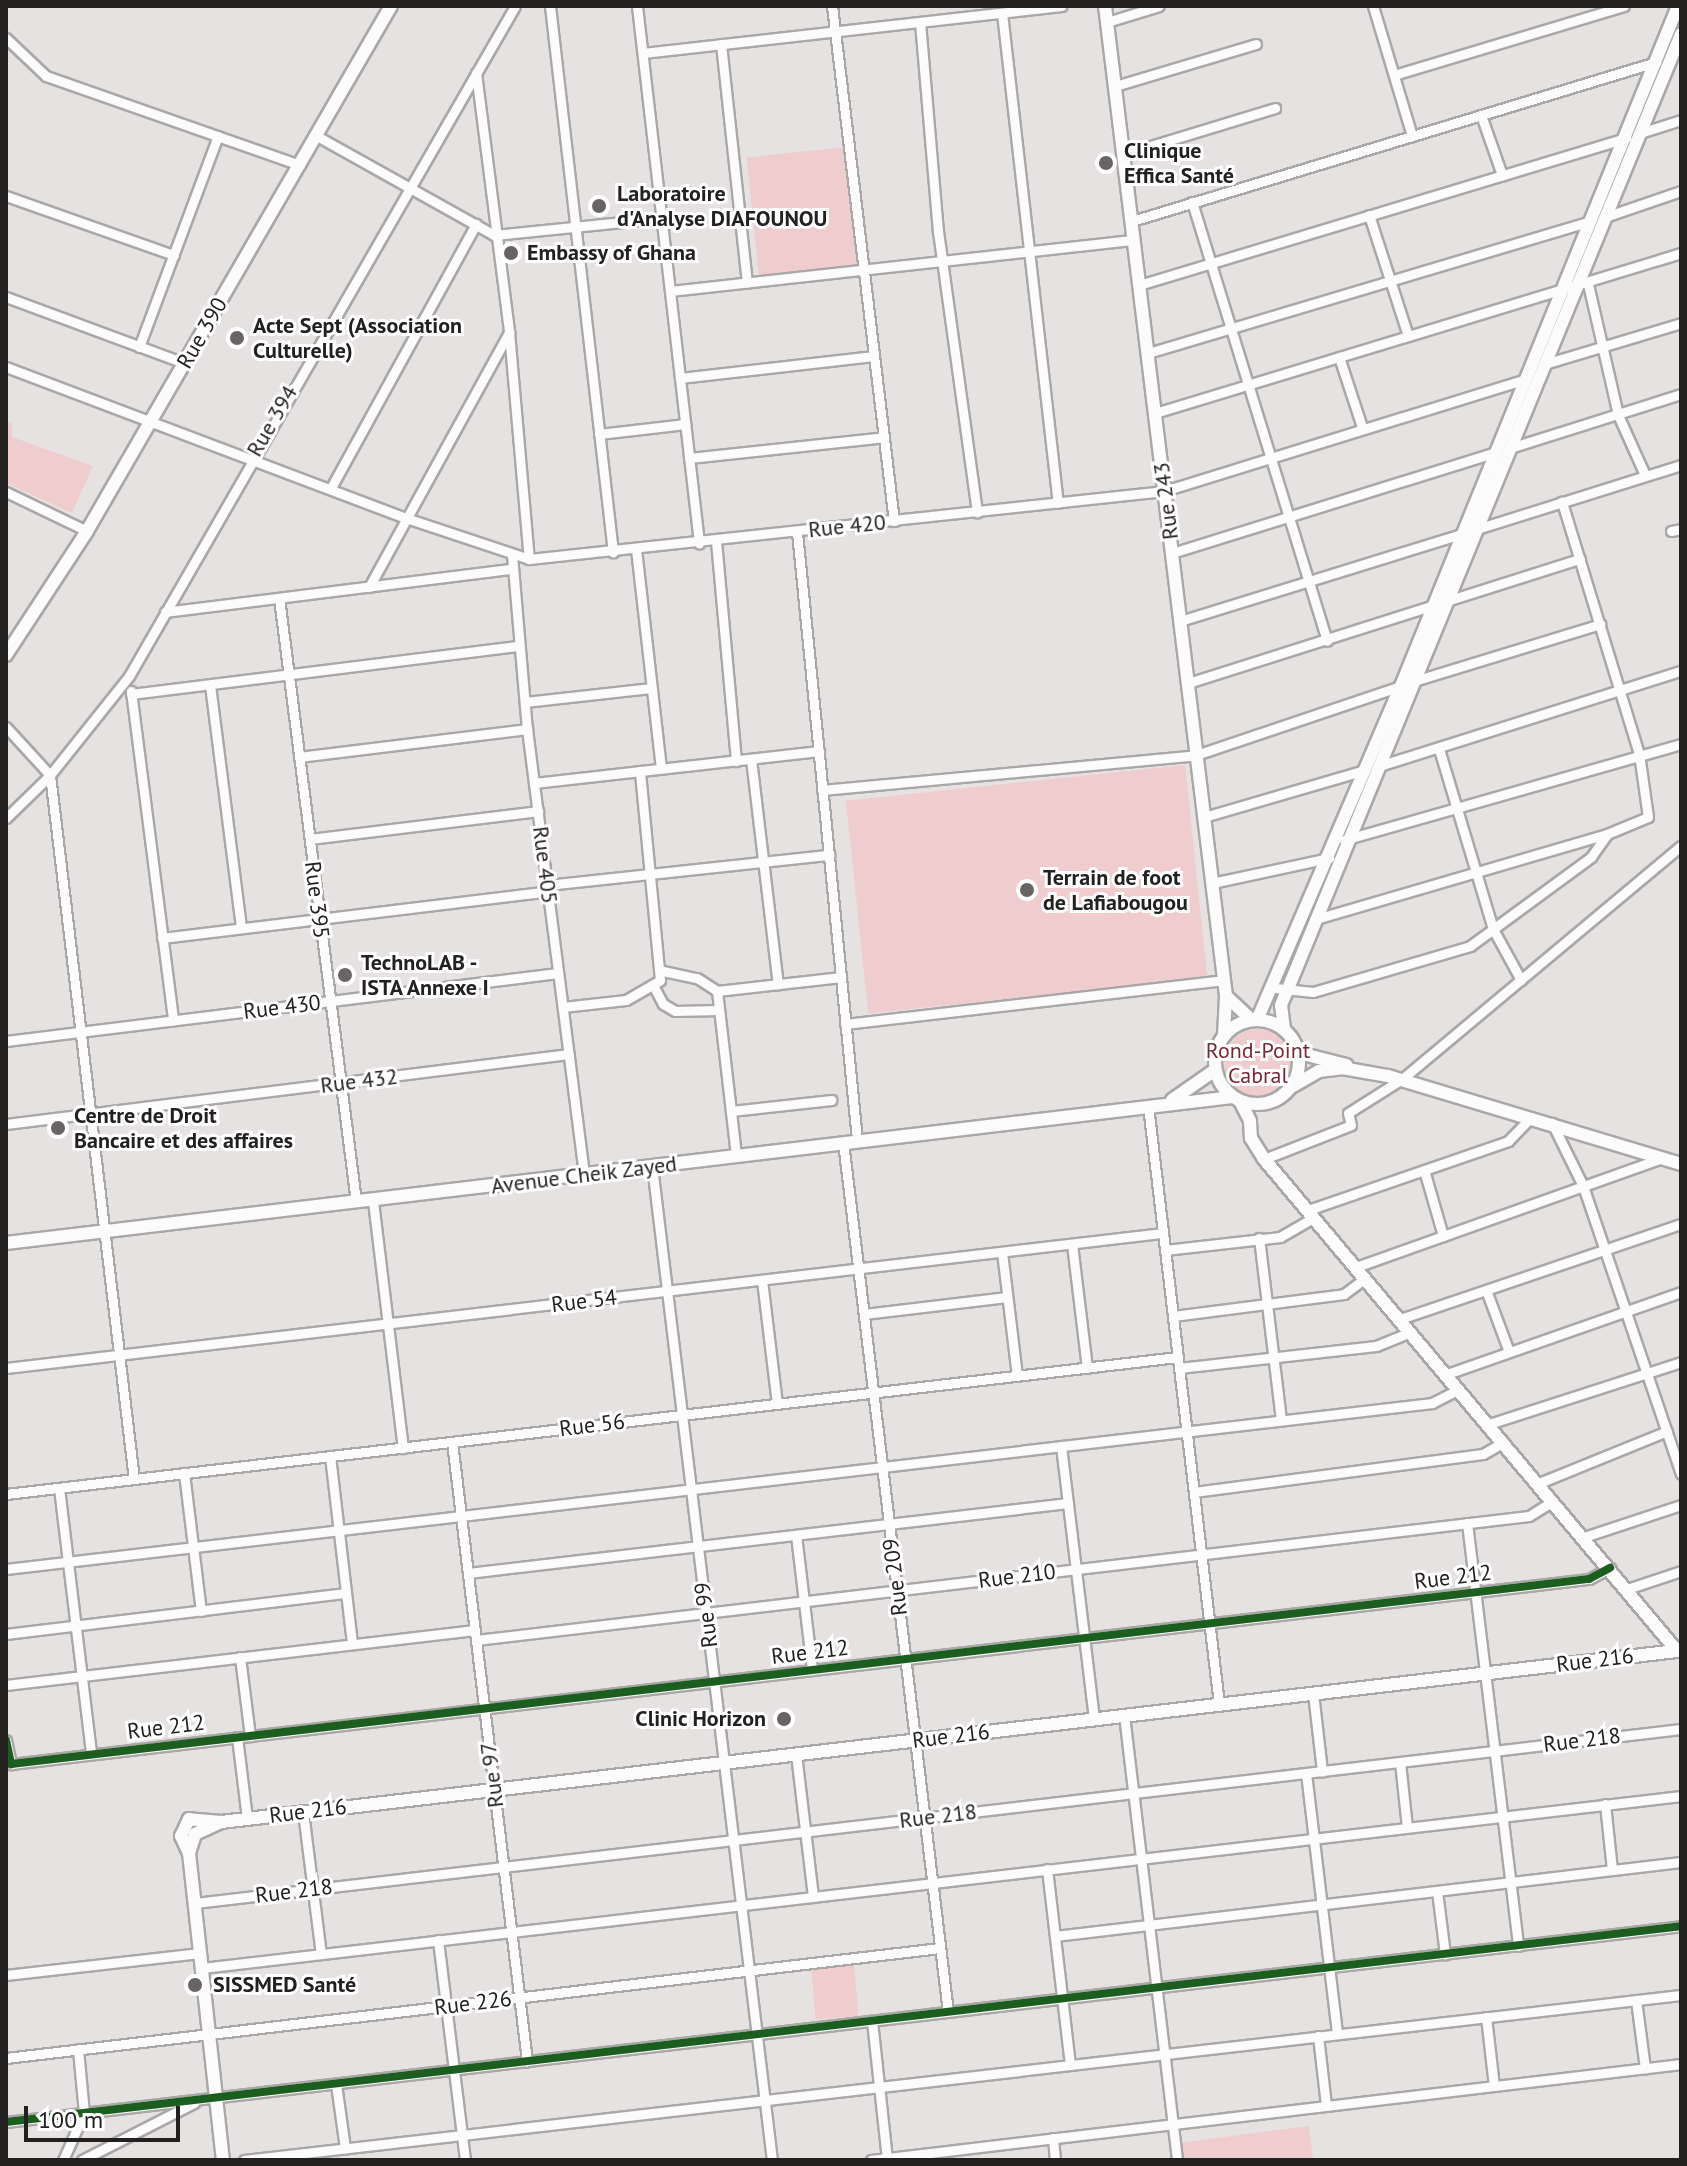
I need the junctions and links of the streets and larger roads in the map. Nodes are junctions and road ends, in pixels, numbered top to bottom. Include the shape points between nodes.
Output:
1 (391, 6) edge
2 (515, 6) edge
3 (550, 6) edge
4 (637, 6) edge
5 (832, 6) edge
6 (1061, 6) edge
7 (1105, 6) edge
8 (1159, 6) edge
9 (1624, 6) edge
10 (1678, 6) edge
11 (1375, 7) edge
12 (1002, 13) junction
13 (920, 22) junction
14 (1107, 22) junction
15 (835, 31) junction
16 (1681, 34) edge
17 (6, 38) edge
18 (721, 44) junction
19 (1256, 44) dead end
20 (643, 53) junction
21 (1676, 57) edge
22 (1656, 62) junction
23 (476, 72) junction
24 (1394, 75) junction
25 (1115, 86) junction
26 (1275, 108) dead end
27 (1481, 115) junction
28 (1681, 120) edge
29 (1640, 133) junction
30 (218, 136) junction
31 (317, 136) junction
32 (1412, 136) junction
33 (1626, 138) junction
34 (1124, 154) junction
35 (300, 165) junction
36 (1502, 175) junction
37 (408, 187) junction
38 (1681, 191) edge
39 (6, 196) edge
40 (1192, 202) junction
41 (1369, 215) junction
42 (1605, 217) junction
43 (662, 218) junction
44 (1132, 221) junction
45 (1591, 221) junction
46 (476, 224) junction
47 (575, 227) junction
48 (494, 235) junction
49 (1134, 240) junction
50 (1030, 251) junction
51 (1681, 253) edge
52 (174, 255) junction
53 (944, 261) junction
54 (1211, 264) junction
55 (864, 270) junction
56 (1390, 282) junction
57 (747, 283) junction
58 (1139, 285) junction
59 (1583, 285) junction
60 (670, 291) junction
61 (1563, 291) junction
62 (6, 297) edge
63 (1681, 323) edge
64 (1231, 329) junction
65 (509, 332) junction
66 (1408, 336) junction
67 (139, 347) junction
68 (1602, 347) junction
69 (1148, 353) junction
70 (874, 356) junction
71 (1339, 357) junction
72 (184, 363) junction
73 (1548, 363) junction
74 (6, 367) edge
75 (680, 378) junction
76 (1526, 379) junction
77 (1247, 385) junction
78 (1681, 394) edge
79 (1155, 413) junction
80 (1618, 415) junction
81 (151, 420) junction
82 (685, 424) junction
83 (1362, 427) junction
84 (599, 434) junction
85 (884, 437) junction
86 (1513, 447) junction
87 (1497, 452) junction
88 (251, 457) junction
89 (1269, 457) junction
90 (689, 458) junction
91 (1681, 465) edge
92 (1645, 475) junction
93 (332, 486) junction
94 (1164, 491) junction
95 (6, 492) edge
96 (1562, 502) junction
97 (1058, 503) junction
98 (977, 512) junction
99 (1289, 517) junction
100 (406, 518) junction
101 (894, 521) junction
102 (1480, 528) junction
103 (87, 531) junction
104 (797, 532) junction
105 (1464, 533) junction
106 (716, 541) junction
107 (699, 543) junction
108 (636, 549) junction
109 (613, 552) junction
110 (1172, 553) junction
111 (512, 555) junction
112 (529, 559) junction
113 (1580, 559) junction
114 (511, 569) junction
115 (1308, 580) junction
116 (369, 587) junction
117 (279, 598) junction
118 (1447, 605) junction
119 (1432, 609) junction
120 (165, 612) junction
121 (1180, 621) junction
122 (1601, 624) junction
123 (1327, 641) junction
124 (519, 646) junction
125 (6, 655) edge
126 (1681, 671) edge
127 (289, 675) junction
128 (129, 676) junction
129 (1414, 681) junction
130 (1188, 683) junction
131 (210, 685) junction
132 (1401, 686) junction
133 (651, 688) junction
134 (1621, 690) junction
135 (131, 694) junction
136 (525, 702) junction
137 (6, 727) edge
138 (527, 729) junction
139 (1681, 744) edge
140 (1439, 749) junction
141 (819, 751) junction
142 (1639, 754) junction
143 (1196, 755) junction
144 (299, 757) junction
145 (751, 759) junction
146 (736, 761) junction
147 (1382, 765) junction
148 (661, 769) junction
149 (1365, 770) junction
150 (640, 771) junction
151 (50, 775) junction
152 (534, 783) junction
153 (822, 790) junction
154 (1458, 810) junction
155 (538, 811) junction
156 (1204, 817) junction
157 (6, 818) edge
158 (1607, 834) junction
159 (310, 839) junction
160 (1343, 840) junction
161 (1681, 846) edge
162 (829, 855) junction
163 (1329, 858) junction
164 (764, 862) junction
165 (1477, 873) junction
166 (652, 874) junction
167 (1212, 883) junction
168 (548, 888) junction
169 (320, 919) junction
170 (1316, 919) junction
171 (241, 928) junction
172 (1493, 929) junction
173 (162, 938) junction
174 (663, 971) junction
175 (558, 973) junction
176 (841, 977) junction
177 (1224, 980) junction
178 (1521, 980) junction
179 (778, 984) junction
180 (654, 987) junction
181 (1281, 989) junction
182 (717, 991) junction
183 (1226, 996) junction
184 (330, 1001) junction
185 (563, 1007) junction
186 (719, 1010) junction
187 (173, 1020) junction
188 (1255, 1020) junction
189 (845, 1024) junction
190 (1284, 1029) junction
191 (83, 1032) junction
192 (1224, 1036) junction
193 (6, 1041) edge
194 (1299, 1053) junction
195 (569, 1054) junction
196 (1215, 1070) junction
197 (1388, 1076) junction
198 (1402, 1079) junction
199 (344, 1083) junction
200 (1293, 1086) junction
201 (1236, 1099) junction
202 (831, 1100) dead end
203 (1162, 1104) junction
204 (1261, 1105) junction
205 (1148, 1106) junction
206 (731, 1111) junction
207 (93, 1113) junction
208 (1531, 1117) junction
209 (1250, 1121) junction
210 (1552, 1123) junction
211 (6, 1124) edge
212 (850, 1141) junction
213 (736, 1156) junction
214 (1662, 1158) junction
215 (1264, 1159) junction
216 (1681, 1164) edge
217 (652, 1166) junction
218 (1424, 1170) junction
219 (584, 1176) junction
220 (1583, 1186) junction
221 (373, 1201) junction
222 (356, 1202) junction
223 (1311, 1213) junction
224 (1681, 1224) edge
225 (108, 1231) junction
226 (1163, 1233) junction
227 (1443, 1236) junction
228 (1259, 1238) junction
229 (6, 1243) edge
230 (1072, 1244) junction
231 (1165, 1250) junction
232 (1605, 1250) junction
233 (1002, 1252) junction
234 (1356, 1267) junction
235 (858, 1269) junction
236 (1365, 1278) junction
237 (762, 1280) junction
238 (1486, 1290) junction
239 (667, 1291) junction
240 (1681, 1292) edge
241 (1007, 1297) junction
242 (1267, 1304) junction
243 (1626, 1311) junction
244 (864, 1314) junction
245 (1173, 1316) junction
246 (1400, 1319) junction
247 (388, 1324) junction
248 (1411, 1332) junction
249 (1509, 1352) junction
250 (119, 1355) junction
251 (1273, 1357) junction
252 (1178, 1362) junction
253 (1681, 1362) edge
254 (6, 1368) edge
255 (1087, 1368) junction
256 (1647, 1373) junction
257 (1447, 1374) junction
258 (1017, 1376) junction
259 (1459, 1389) junction
260 (873, 1393) junction
261 (777, 1404) junction
262 (682, 1415) junction
263 (1281, 1420) junction
264 (1489, 1424) junction
265 (1187, 1431) junction
266 (1667, 1431) junction
267 (452, 1442) junction
268 (1504, 1442) junction
269 (1061, 1446) junction
270 (403, 1448) junction
271 (330, 1456) junction
272 (882, 1467) junction
273 (184, 1473) junction
274 (1681, 1474) edge
275 (134, 1479) junction
276 (1539, 1483) junction
277 (59, 1488) junction
278 (691, 1489) junction
279 (1194, 1492) junction
280 (6, 1494) edge
281 (1553, 1501) junction
282 (1068, 1503) junction
283 (1681, 1505) edge
284 (461, 1516) junction
285 (1467, 1523) junction
286 (889, 1524) junction
287 (339, 1531) junction
288 (796, 1535) junction
289 (1584, 1537) junction
290 (698, 1546) junction
291 (193, 1547) junction
292 (1201, 1555) junction
293 (68, 1562) junction
294 (1610, 1568) junction
295 (6, 1569) edge
296 (1076, 1569) junction
297 (1681, 1571) edge
298 (468, 1573) junction
299 (1627, 1589) junction
300 (897, 1590) junction
301 (1475, 1592) junction
302 (346, 1593) junction
303 (804, 1601) junction
304 (201, 1611) junction
305 (706, 1613) junction
306 (1210, 1623) junction
307 (76, 1626) junction
308 (6, 1634) edge
309 (475, 1635) junction
310 (1084, 1638) junction
311 (352, 1644) junction
312 (1680, 1652) edge
313 (240, 1657) junction
314 (905, 1659) junction
315 (812, 1670) junction
316 (1485, 1673) junction
317 (82, 1676) junction
318 (714, 1681) junction
319 (6, 1685) edge
320 (1313, 1693) junction
321 (1219, 1704) junction
322 (484, 1708) junction
323 (1124, 1715) junction
324 (1094, 1719) junction
325 (1681, 1729) edge
326 (250, 1736) junction
327 (237, 1737) junction
328 (6, 1740) edge
329 (915, 1740) junction
330 (1494, 1751) junction
331 (91, 1754) junction
332 (796, 1754) junction
333 (724, 1762) junction
334 (1400, 1762) junction
335 (1322, 1771) junction
336 (1306, 1773) junction
337 (494, 1789) junction
338 (1133, 1793) junction
339 (1681, 1796) edge
340 (1605, 1804) junction
341 (303, 1812) junction
342 (1502, 1816) junction
343 (924, 1817) junction
344 (247, 1818) junction
345 (1407, 1827) junction
346 (806, 1831) junction
347 (1314, 1838) junction
348 (733, 1840) junction
349 (1141, 1858) junction
350 (1681, 1862) edge
351 (503, 1867) junction
352 (1047, 1869) junction
353 (1612, 1870) junction
354 (1510, 1882) junction
355 (932, 1883) junction
356 (313, 1889) junction
357 (1437, 1891) junction
358 (813, 1897) junction
359 (195, 1903) junction
360 (741, 1905) junction
361 (1322, 1905) junction
362 (1149, 1925) junction
363 (1681, 1926) edge
364 (511, 1932) junction
365 (1055, 1936) junction
366 (438, 1940) junction
367 (1518, 1946) junction
368 (940, 1948) junction
369 (200, 1953) junction
370 (321, 1954) junction
371 (1445, 1954) junction
372 (202, 1968) junction
373 (1329, 1968) junction
374 (749, 1971) junction
375 (6, 1975) edge
376 (1157, 1988) junction
377 (1681, 1995) edge
378 (519, 1998) junction
379 (1062, 1999) junction
380 (1636, 2000) junction
381 (446, 2006) junction
382 (948, 2012) junction
383 (1486, 2017) junction
384 (872, 2021) junction
385 (209, 2034) junction
386 (1337, 2034) junction
387 (757, 2035) junction
388 (1318, 2036) junction
389 (78, 2049) junction
390 (1165, 2054) junction
391 (6, 2058) edge
392 (527, 2061) junction
393 (1681, 2064) edge
394 (1070, 2065) junction
395 (1645, 2068) junction
396 (454, 2070) junction
397 (336, 2084) junction
398 (878, 2086) junction
399 (1494, 2086) junction
400 (216, 2098) junction
401 (200, 2100) junction
402 (765, 2100) junction
403 (1326, 2105) junction
404 (84, 2113) junction
405 (6, 2122) edge
406 (1173, 2122) junction
407 (462, 2135) junction
408 (1053, 2138) junction
409 (345, 2148) junction
410 (976, 2148) junction
411 (887, 2159) edge
412 (63, 2160) edge
413 (82, 2160) edge
414 (223, 2160) edge
415 (244, 2160) edge
416 (465, 2160) edge
417 (772, 2160) edge
418 (871, 2160) edge
419 (977, 2160) edge
420 (1055, 2160) edge
421 (1177, 2160) edge

1 - 31 street, Rue 390
2 - 23 street, Rue 394
3 - 47 street
4 - 20 street
5 - 15 street
6 - 12 street
7 - 14 street, Rue 243
8 - 14 street
9 - 24 street
10 - 22 street
11 - 24 street
12 - 13 street
12 - 50 street
13 - 15 street
13 - 53 street
14 - 25 street, Rue 243
15 - 18 street
15 - 55 street
16 - 21 street
17 - 30 street via 46,76
18 - 20 street
18 - 57 street
19 - 25 street
20 - 43 street
21 - 29 street
22 - 27 street
22 - 33 street
23 - 37 street, Rue 394
23 - 48 street
24 - 32 street
25 - 34 street, Rue 243
26 - 34 street
27 - 32 street
27 - 36 street
28 - 29 street
29 - 42 street
30 - 35 street
30 - 52 street
31 - 35 street, Rue 390
31 - 37 street
32 - 40 street
33 - 36 street
33 - 45 street
34 - 44 street, Rue 243
35 - 72 street, Rue 390
36 - 41 street
37 - 46 street
37 - 88 street, Rue 394
38 - 42 street
39 - 52 street
40 - 44 street
40 - 54 street
41 - 54 street
41 - 56 street
42 - 59 street
43 - 47 street
43 - 60 street
44 - 49 street, Rue 243
45 - 56 street
45 - 61 street
46 - 48 street
46 - 93 street
47 - 48 street
47 - 84 street
48 - 65 street
49 - 50 street
49 - 58 street, Rue 243
50 - 53 street
50 - 97 street
51 - 59 street
52 - 67 street
53 - 55 street
53 - 98 street
54 - 58 street
54 - 64 street
55 - 57 street
55 - 70 street
56 - 64 street
56 - 66 street
57 - 60 street
58 - 69 street, Rue 243
59 - 61 street
59 - 68 street
59 - 73 street
60 - 75 street
61 - 66 street
61 - 76 street
62 - 67 street
63 - 68 street
64 - 69 street
64 - 77 street
65 - 100 street
65 - 112 street
66 - 71 street
67 - 72 street
68 - 73 street
68 - 80 street
69 - 79 street, Rue 243
70 - 75 street
70 - 85 street
71 - 77 street
71 - 83 street
72 - 81 street, Rue 390
73 - 86 street
74 - 81 street, Rue 420
75 - 82 street
76 - 83 street, Rue 420
76 - 87 street
77 - 79 street
77 - 89 street
78 - 80 street
79 - 94 street, Rue 243
80 - 86 street
80 - 92 street
81 - 88 street, Rue 420
81 - 103 street, Rue 390
82 - 84 street
82 - 90 street
83 - 89 street, Rue 420
84 - 109 street
85 - 90 street
85 - 101 street
86 - 102 street
87 - 99 street
87 - 105 street
88 - 93 street, Rue 420
88 - 120 street, Rue 394
89 - 94 street, Rue 420
89 - 99 street
90 - 107 street
91 - 92 street
92 - 96 street
93 - 100 street, Rue 420
94 - 97 street, Rue 420
94 - 110 street, Rue 243
95 - 103 street
96 - 102 street
96 - 113 street
97 - 98 street, Rue 420
98 - 101 street, Rue 420
99 - 110 street
99 - 115 street
100 - 111 street, Rue 420
100 - 116 street
101 - 104 street, Rue 420
102 - 118 street
103 - 125 street, Rue 390
104 - 106 street, Rue 420
104 - 141 street, Rue 209
105 - 115 street
105 - 119 street
106 - 107 street, Rue 420
106 - 146 street
107 - 108 street, Rue 420
108 - 109 street, Rue 420
108 - 133 street
109 - 112 street, Rue 420
110 - 121 street, Rue 243
111 - 112 street, Rue 420
111 - 114 street, Rue 405
113 - 118 street
113 - 122 street
114 - 116 street
114 - 124 street, Rue 405
115 - 121 street
115 - 123 street
116 - 117 street
117 - 120 street
117 - 127 street, Rue 395
118 - 119 street
118 - 129 street
119 - 123 street
119 - 132 street
120 - 128 street, Rue 394
121 - 130 street, Rue 243
122 - 129 street
122 - 134 street
123 - 130 street
124 - 127 street
124 - 136 street, Rue 405
126 - 134 street
127 - 131 street
127 - 144 street, Rue 395
128 - 135 street
128 - 151 street, Rue 394
129 - 147 street
130 - 143 street, Rue 243
131 - 135 street
131 - 171 street
132 - 143 street
132 - 149 street
133 - 136 street
133 - 148 street
134 - 140 street
134 - 142 street
135 - 173 street
136 - 138 street, Rue 405
137 - 151 street
138 - 144 street
138 - 152 street, Rue 405
139 - 142 street
140 - 147 street
140 - 154 street
141 - 145 street
141 - 153 street, Rue 209
142 - 154 street
142 - 158 street via 1648,817
143 - 153 street
143 - 156 street, Rue 243
144 - 159 street, Rue 395
145 - 146 street
145 - 164 street
146 - 148 street
147 - 160 street
148 - 150 street
149 - 156 street
149 - 160 street
150 - 152 street
150 - 166 street
151 - 157 street, Rue 394
151 - 191 street
152 - 155 street, Rue 405
153 - 162 street, Rue 209
154 - 160 street
154 - 165 street
155 - 159 street
155 - 168 street, Rue 405
156 - 167 street, Rue 243
158 - 165 street
158 - 172 street via 1591,857
159 - 169 street, Rue 395
160 - 163 street
160 - 170 street
161 - 178 street
162 - 164 street
162 - 176 street, Rue 209
163 - 167 street
163 - 181 street
164 - 166 street
164 - 179 street
165 - 170 street
165 - 172 street
166 - 168 street
166 - 174 street
167 - 177 street, Rue 243
168 - 169 street
168 - 175 street, Rue 405
169 - 171 street
169 - 184 street, Rue 395
170 - 181 street
171 - 173 street
172 - 178 street
172 - 181 street via 1470,946 1313,992
173 - 187 street
174 - 180 street
174 - 182 street via 697,978
175 - 184 street, Rue 430
175 - 185 street, Rue 405
176 - 179 street
176 - 189 street, Rue 209
177 - 183 street, Rue 243
177 - 189 street
178 - 198 street
179 - 182 street
180 - 185 street via 626,1000
180 - 186 street via 663,1004 675,1011
181 - 188 street
181 - 190 street
182 - 186 street
183 - 188 street
183 - 192 street, Rue 243
184 - 187 street, Rue 430
184 - 199 street, Rue 395
185 - 195 street, Rue 405
186 - 206 street
187 - 191 street, Rue 430
188 - 190 street
188 - 192 street
189 - 212 street, Rue 209
190 - 194 street
191 - 193 street, Rue 430
191 - 207 street
192 - 196 street
194 - 197 street
194 - 200 street
195 - 199 street, Rue 432
195 - 219 street, Rue 405
196 - 201 street
196 - 203 street, Avenue Cheik Zayed
197 - 198 street
197 - 200 street via 1342,1068 1319,1071
198 - 208 street
198 - 215 street via 1348,1113 1351,1125
199 - 207 street, Rue 432
199 - 222 street, Rue 395
200 - 204 street
201 - 203 street, Avenue Cheik Zayed
201 - 204 street
201 - 209 street
202 - 206 street
203 - 205 street, Avenue Cheik Zayed
204 - 209 street
205 - 212 street, Avenue Cheik Zayed
205 - 226 street
206 - 213 street
207 - 211 street, Rue 432
207 - 225 street
208 - 210 street
208 - 218 street via 1508,1141
209 - 215 street via 1251,1138
210 - 214 street
210 - 220 street
212 - 213 street, Avenue Cheik Zayed
212 - 235 street, Rue 209
213 - 217 street, Avenue Cheik Zayed
214 - 216 street
214 - 220 street
215 - 223 street
217 - 219 street, Avenue Cheik Zayed
217 - 239 street, Rue 99
218 - 223 street
218 - 227 street
219 - 221 street, Avenue Cheik Zayed
220 - 227 street
220 - 232 street
221 - 222 street, Avenue Cheik Zayed
221 - 247 street
222 - 225 street, Avenue Cheik Zayed
223 - 228 street via 1280,1237
223 - 234 street
224 - 232 street
225 - 229 street, Avenue Cheik Zayed
225 - 250 street
226 - 230 street, Rue 54
226 - 231 street
227 - 234 street
228 - 231 street
228 - 242 street
230 - 233 street, Rue 54
230 - 255 street
231 - 245 street
232 - 238 street
232 - 243 street
233 - 235 street, Rue 54
233 - 241 street
234 - 236 street
235 - 237 street, Rue 54
235 - 244 street, Rue 209
236 - 242 street via 1344,1294
236 - 246 street
237 - 239 street, Rue 54
237 - 261 street
238 - 246 street
238 - 249 street
239 - 247 street, Rue 54
239 - 262 street, Rue 99
240 - 243 street
241 - 244 street
241 - 258 street
242 - 245 street
242 - 251 street
243 - 249 street
243 - 256 street
244 - 260 street, Rue 209
245 - 252 street
246 - 248 street
247 - 250 street, Rue 54
247 - 270 street
248 - 251 street, Rue 56 via 1376,1346
248 - 257 street
249 - 257 street
250 - 254 street, Rue 54
250 - 275 street
251 - 252 street, Rue 56
251 - 263 street
252 - 255 street, Rue 56
252 - 265 street
253 - 256 street
255 - 258 street, Rue 56
256 - 264 street
256 - 266 street
257 - 259 street
258 - 260 street, Rue 56
259 - 263 street via 1432,1403
259 - 264 street
260 - 261 street, Rue 56
260 - 272 street, Rue 209
261 - 262 street, Rue 56
262 - 267 street, Rue 56
262 - 278 street, Rue 99
263 - 265 street
264 - 268 street
265 - 269 street
265 - 279 street
266 - 274 street
266 - 276 street
267 - 270 street, Rue 56
267 - 284 street, Rue 97
268 - 276 street
268 - 279 street via 1483,1454
269 - 272 street
269 - 282 street
270 - 271 street, Rue 56
271 - 273 street, Rue 56
271 - 287 street
272 - 278 street
272 - 286 street, Rue 209
273 - 275 street, Rue 56
273 - 291 street
275 - 277 street, Rue 56
276 - 281 street
277 - 280 street, Rue 56
277 - 293 street
278 - 284 street
278 - 290 street, Rue 99
279 - 292 street
281 - 285 street, Rue 210 via 1529,1516
281 - 289 street
282 - 286 street
282 - 296 street
283 - 289 street
284 - 287 street
284 - 298 street, Rue 97
285 - 292 street, Rue 210
285 - 301 street
286 - 288 street
286 - 300 street, Rue 209
287 - 291 street
287 - 302 street
288 - 290 street
288 - 303 street
289 - 294 street
290 - 298 street
290 - 305 street, Rue 99
291 - 293 street
291 - 304 street
292 - 296 street, Rue 210
292 - 306 street
293 - 295 street
293 - 307 street
294 - 299 street
294 - 301 street, Rue 212 via 1589,1579
296 - 300 street, Rue 210
296 - 310 street
297 - 299 street
298 - 309 street, Rue 97
299 - 312 street
300 - 303 street, Rue 210
300 - 314 street, Rue 209
301 - 306 street, Rue 212
301 - 316 street
302 - 304 street
302 - 311 street
303 - 305 street, Rue 210
303 - 315 street
304 - 307 street
305 - 309 street, Rue 210
305 - 318 street, Rue 99
306 - 310 street, Rue 212
306 - 321 street
307 - 308 street
307 - 317 street
309 - 311 street, Rue 210
309 - 322 street, Rue 97
310 - 314 street, Rue 212
310 - 324 street
311 - 313 street, Rue 210
312 - 316 street, Rue 216
313 - 317 street, Rue 210
313 - 326 street
314 - 315 street, Rue 212
314 - 329 street, Rue 209
315 - 318 street, Rue 212
316 - 320 street, Rue 216
316 - 330 street
317 - 319 street, Rue 210
317 - 331 street
318 - 322 street, Rue 212
318 - 333 street, Rue 99
320 - 321 street, Rue 216
320 - 335 street
321 - 323 street, Rue 216
322 - 326 street, Rue 212
322 - 337 street, Rue 97
323 - 324 street, Rue 216
323 - 338 street
324 - 329 street, Rue 216
325 - 330 street, Rue 218
326 - 327 street, Rue 212
327 - 331 street, Rue 212
327 - 344 street
328 - 331 street, Rue 212 via 11,1764
329 - 332 street, Rue 216
329 - 343 street, Rue 209
330 - 334 street, Rue 218
330 - 342 street
332 - 333 street, Rue 216
332 - 346 street
333 - 337 street, Rue 216
333 - 348 street, Rue 99
334 - 335 street, Rue 218
334 - 345 street
335 - 336 street, Rue 218
336 - 338 street, Rue 218
336 - 347 street
337 - 341 street, Rue 216
337 - 351 street, Rue 97
338 - 343 street, Rue 218
338 - 349 street
339 - 340 street
340 - 342 street
340 - 353 street
341 - 344 street, Rue 216
341 - 356 street
342 - 345 street
342 - 354 street
343 - 346 street, Rue 218
343 - 355 street, Rue 209
344 - 359 street, Rue 216 via 195,1834 189,1853
345 - 347 street
346 - 348 street, Rue 218
346 - 358 street
347 - 349 street
347 - 361 street
348 - 351 street, Rue 218
348 - 360 street, Rue 99
349 - 352 street
349 - 362 street
350 - 353 street
351 - 356 street, Rue 218
351 - 364 street, Rue 97
352 - 355 street
352 - 365 street
353 - 354 street
354 - 357 street
354 - 367 street
355 - 358 street
355 - 368 street, Rue 209
356 - 359 street, Rue 218
356 - 370 street
357 - 361 street
357 - 371 street
358 - 360 street
359 - 369 street
360 - 364 street
360 - 374 street, Rue 99
361 - 362 street
361 - 373 street
362 - 365 street
362 - 376 street
363 - 367 street
364 - 366 street
364 - 378 street, Rue 97
365 - 379 street
366 - 370 street
366 - 381 street
367 - 371 street
368 - 374 street, Rue 226
368 - 382 street, Rue 209
369 - 372 street
369 - 375 street
370 - 372 street
371 - 373 street
372 - 385 street
373 - 376 street
373 - 386 street
374 - 378 street, Rue 226
374 - 387 street, Rue 99
376 - 379 street
376 - 390 street
377 - 380 street
378 - 381 street, Rue 226
378 - 392 street, Rue 97
379 - 382 street
379 - 394 street
380 - 383 street
380 - 395 street
381 - 385 street, Rue 226
381 - 396 street
382 - 384 street
383 - 386 street
383 - 399 street
384 - 387 street
384 - 398 street
385 - 389 street, Rue 226
385 - 400 street
386 - 388 street
387 - 392 street
387 - 402 street, Rue 99
388 - 390 street
388 - 403 street
389 - 391 street, Rue 226
389 - 404 street
390 - 394 street
390 - 406 street
392 - 396 street
393 - 395 street
394 - 398 street
395 - 399 street
396 - 397 street
396 - 407 street
397 - 400 street
397 - 409 street
398 - 402 street
398 - 411 street
399 - 403 street
400 - 401 street
400 - 414 street
401 - 404 street
401 - 413 street
402 - 407 street
402 - 417 street, Rue 99
403 - 406 street
404 - 405 street
404 - 412 street
406 - 408 street
406 - 421 street
407 - 409 street
407 - 416 street
408 - 410 street
408 - 420 street
409 - 415 street
410 - 411 street
410 - 419 street
411 - 418 street

